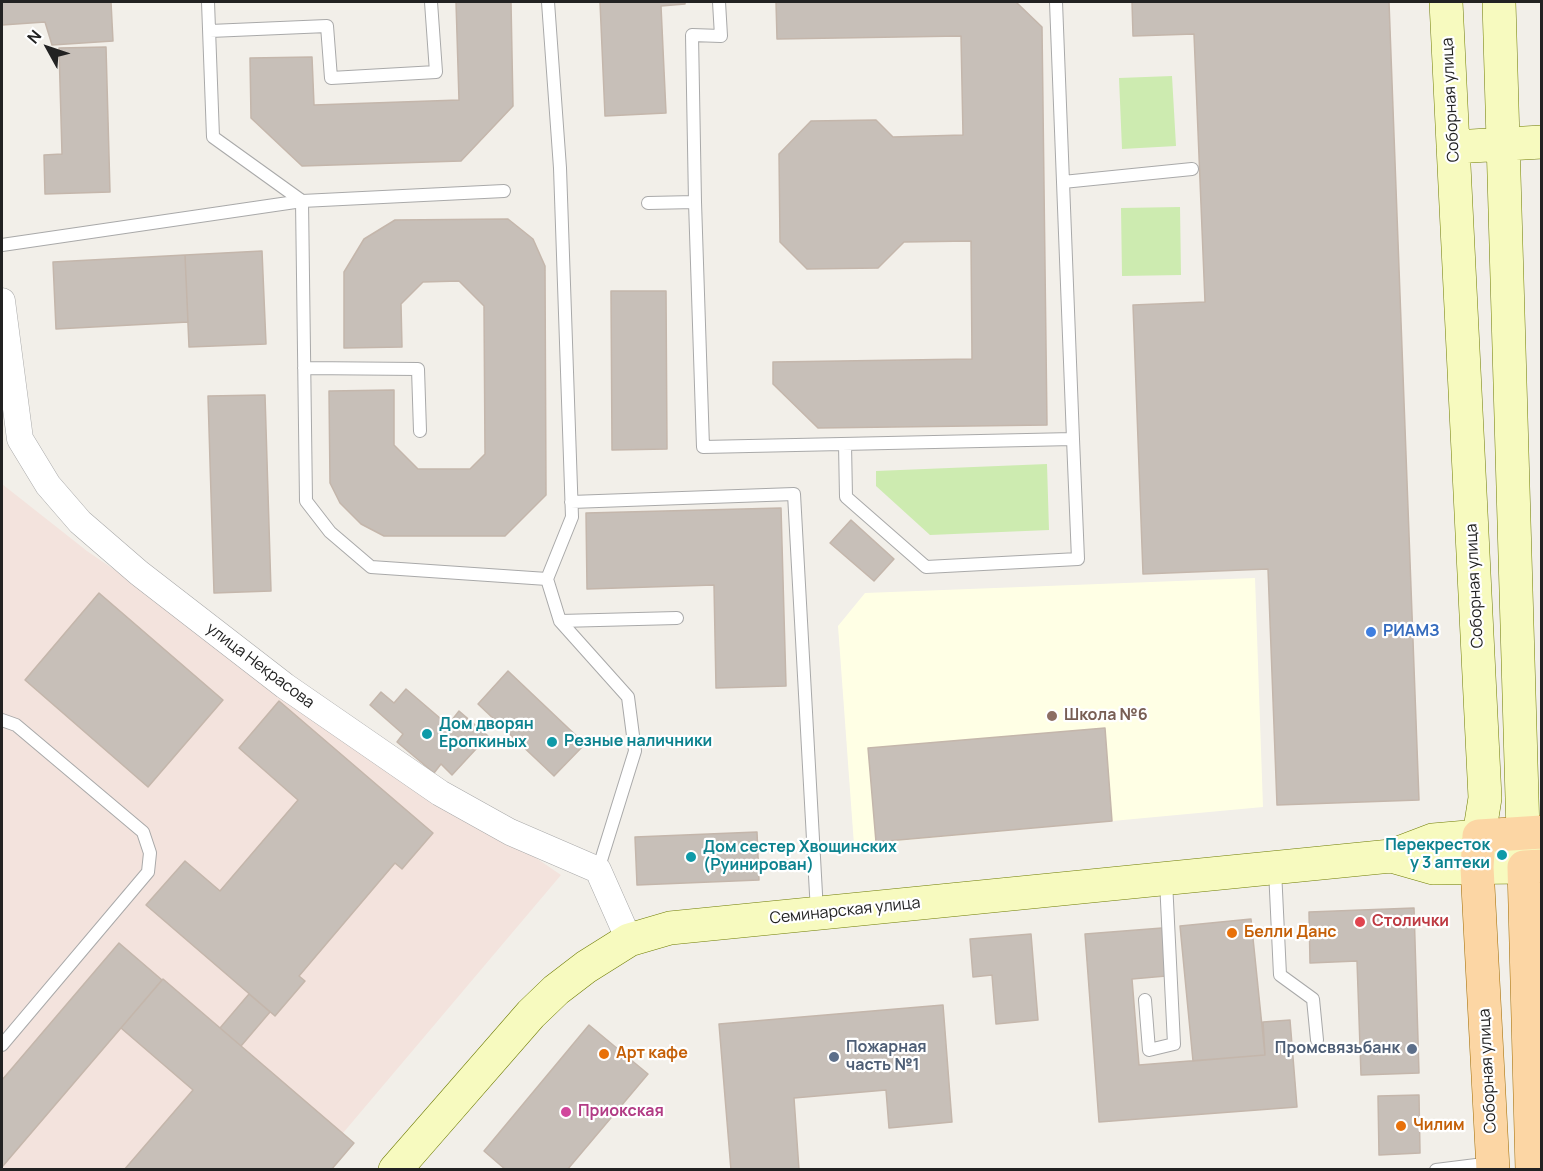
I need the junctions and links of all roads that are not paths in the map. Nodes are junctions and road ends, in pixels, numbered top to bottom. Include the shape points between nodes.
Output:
1 (208, 2) edge
2 (431, 2) edge
3 (548, 2) edge
4 (719, 2) edge
5 (1056, 2) edge
6 (1446, 2) edge
7 (1499, 2) edge
8 (210, 31) junction
9 (1542, 142) edge
10 (1504, 143) junction
11 (1453, 147) junction
12 (1192, 169) dead end
13 (1063, 182) junction
14 (504, 191) dead end
15 (302, 201) junction
16 (694, 202) junction
17 (648, 204) dead end
18 (2, 245) edge
19 (2, 301) edge
20 (304, 368) junction
21 (420, 431) dead end
22 (1073, 438) junction
23 (845, 444) junction
24 (571, 502) junction
25 (547, 579) junction
26 (677, 618) dead end
27 (560, 621) junction
28 (2, 720) edge
29 (1533, 833) edge
30 (1478, 851) junction
31 (1533, 867) edge
32 (1275, 868) junction
33 (598, 870) junction
34 (1166, 879) junction
35 (817, 913) junction
36 (629, 940) junction
37 (1145, 1000) dead end
38 (1317, 1040) dead end
39 (2, 1045) edge
40 (1493, 1166) edge
41 (395, 1170) edge
42 (1436, 1170) edge
43 (1532, 1170) edge

1 - 8 lane
2 - 8 lane via 436,72 330,78 327,26
3 - 24 lane via 560,168
4 - 16 lane via 721,36 692,35
5 - 13 lane
6 - 11 main road, Соборная улица
7 - 10 main road
8 - 15 lane via 213,137
9 - 10 main road
10 - 11 main road
10 - 29 main road
11 - 30 main road, Соборная улица via 1485,798
12 - 13 lane
13 - 22 lane
14 - 15 lane
15 - 18 lane
15 - 20 lane
16 - 17 lane
16 - 23 lane via 703,447
19 - 33 street, улица Некрасова via 20,439 48,484 80,522 285,686 440,793 510,832
20 - 21 lane via 418,369
20 - 25 lane via 306,501 330,532 371,567
22 - 23 lane
22 - 23 lane via 1078,559 926,567 846,497
24 - 25 lane via 572,517
24 - 35 lane via 794,494
25 - 27 lane
26 - 27 lane
27 - 33 lane via 628,697 635,751
28 - 39 lane via 16,725 143,832 150,853 148,872
29 - 30 main road
29 - 31 main road
30 - 31 main road, Семинарская улица
30 - 32 main road, Семинарская улица via 1433,868 1391,856
30 - 40 main road, Соборная улица
31 - 43 main road
32 - 34 main road, Семинарская улица
32 - 38 lane via 1280,975 1313,999
33 - 36 street
34 - 35 main road, Семинарская улица
34 - 37 lane via 1174,1044 1149,1050
35 - 36 main road, Семинарская улица via 670,928
36 - 41 main road, Семинарская улица via 586,967 531,1014
40 - 42 lane

